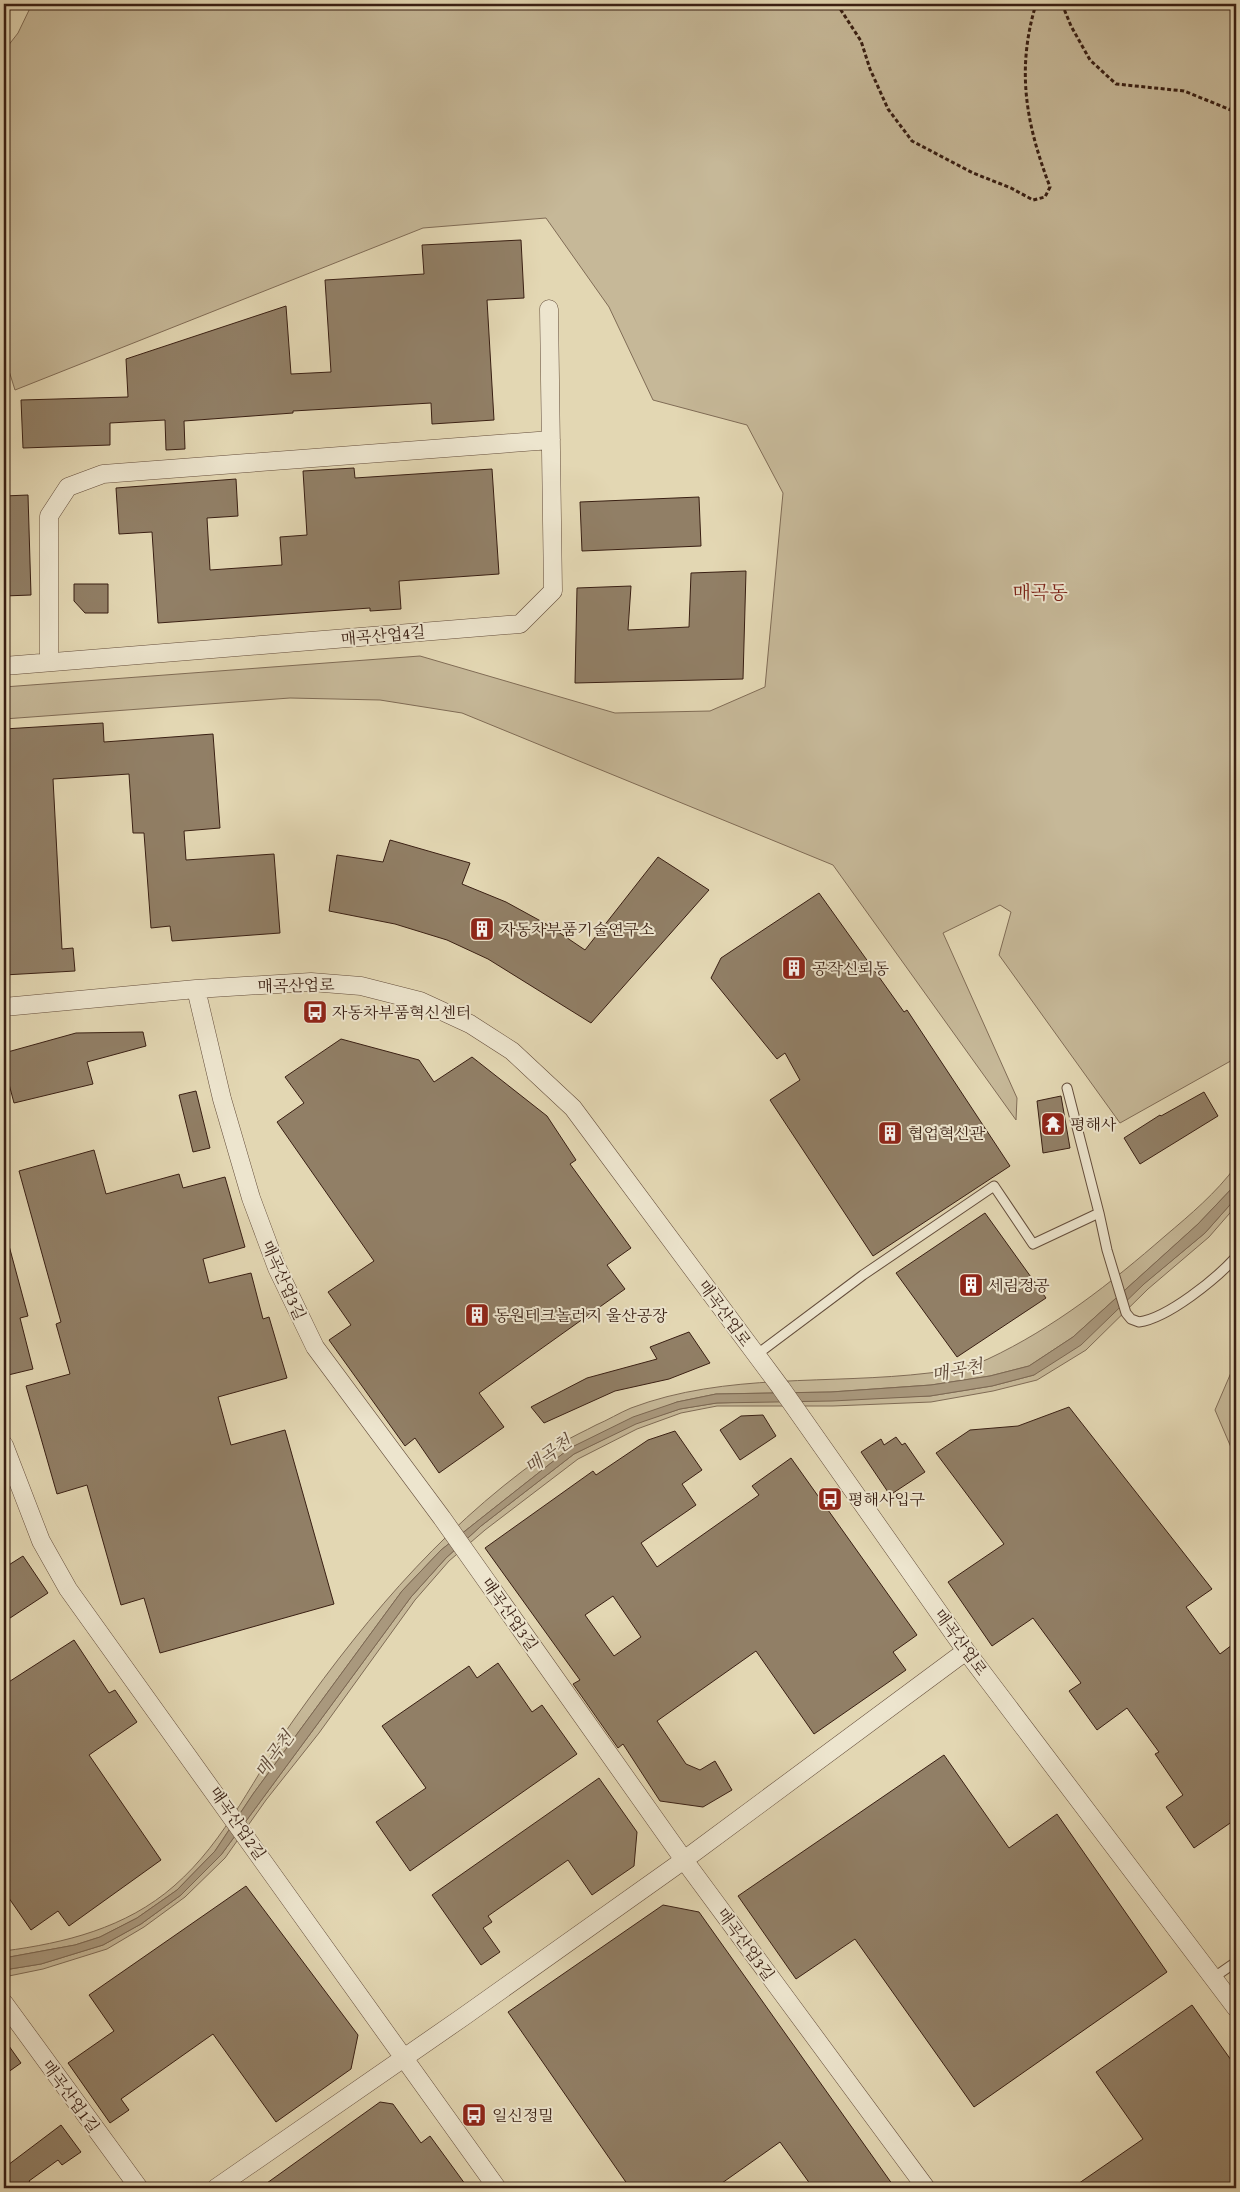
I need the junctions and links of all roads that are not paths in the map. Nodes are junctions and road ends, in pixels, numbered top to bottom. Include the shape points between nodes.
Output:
1 (549, 309) dead end
2 (551, 440) junction
3 (49, 662) junction
4 (4, 666) edge
5 (196, 989) junction
6 (4, 1008) edge
7 (1067, 1088) dead end
8 (1099, 1213) junction
9 (1236, 1257) edge
10 (756, 1355) junction
11 (4, 1445) edge
12 (966, 1651) junction
13 (684, 1860) junction
14 (1236, 1962) edge
15 (1213, 1978) junction
16 (4, 2003) edge
17 (1236, 2008) edge
18 (404, 2058) junction
19 (139, 2188) edge
20 (216, 2188) edge
21 (497, 2188) edge
22 (926, 2188) edge

1 - 2 street, 매곡산업4길
2 - 3 street via 103,474 68,487 50,516
2 - 3 street, 매곡산업4길 via 553,591 520,624
3 - 4 street, 매곡산업4길
5 - 6 street, 매곡산업로
5 - 10 street, 매곡산업로 via 311,982 361,986 420,1001 470,1024 512,1051 573,1108
5 - 13 street, 매곡산업3길 via 222,1099 262,1228 288,1293 315,1347 442,1518
7 - 8 lane
8 - 9 lane via 1126,1313 1139,1322 1148,1321 1209,1283
8 - 10 lane via 1033,1244 994,1186 864,1275
10 - 12 street, 매곡산업로
11 - 18 street, 매곡산업2길 via 41,1541 68,1589
12 - 13 street
12 - 15 street, 매곡산업로
13 - 18 street
13 - 22 street, 매곡산업3길
14 - 15 lane
15 - 17 street, 매곡산업로
16 - 19 street, 매곡산업1길
18 - 20 street
18 - 21 street, 매곡산업2길

